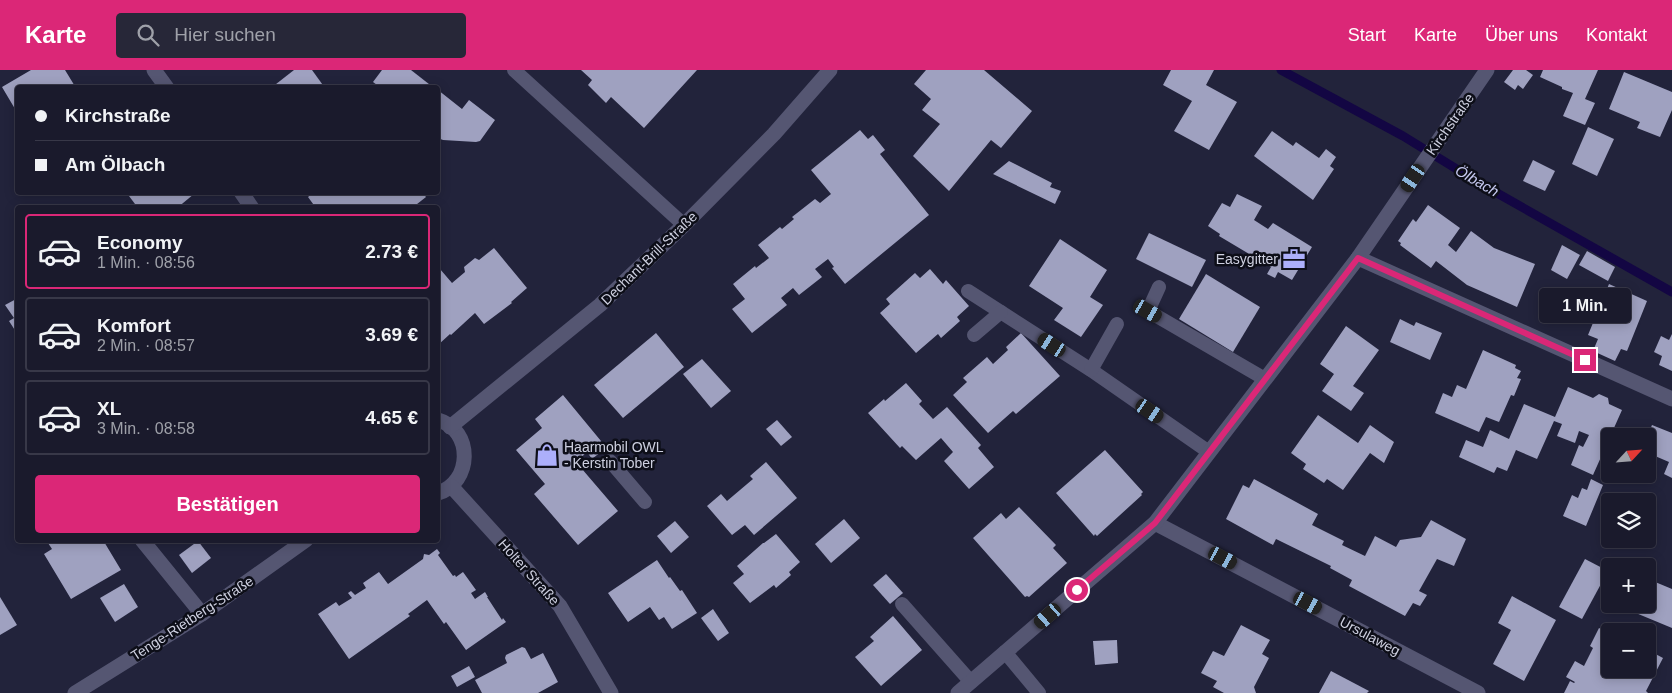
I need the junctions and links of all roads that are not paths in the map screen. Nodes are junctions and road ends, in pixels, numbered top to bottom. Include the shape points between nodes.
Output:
1 (154, 70) edge
2 (514, 70) edge
3 (829, 70) edge
4 (1488, 70) edge
5 (165, 85) edge
6 (684, 225) junction
7 (1358, 258) junction
8 (1159, 287) dead end
9 (968, 290) dead end
10 (1001, 312) junction
11 (1117, 324) dead end
12 (974, 335) dead end
13 (1091, 370) junction
14 (1265, 379) junction
15 (1672, 398) edge
16 (444, 424) edge
17 (1209, 452) junction
18 (610, 461) dead end
19 (452, 486) junction
20 (440, 492) edge
21 (645, 502) dead end
22 (1155, 523) junction
23 (144, 543) edge
24 (302, 543) edge
25 (902, 604) dead end
26 (202, 614) junction
27 (1005, 652) junction
28 (971, 682) junction
29 (75, 693) edge
30 (610, 693) edge
31 (958, 693) edge
32 (1039, 693) edge
33 (1478, 693) edge

1 - 5 street
2 - 6 lane
3 - 6 street, Dechant-Brill-Straße via 774,134
4 - 7 street, Kirchstraße
6 - 16 street, Dechant-Brill-Straße via 600,305
7 - 14 street, Kirchstraße
7 - 15 street
8 - 14 lane via 1148,311
9 - 10 lane
10 - 12 lane
10 - 13 lane
11 - 13 lane
13 - 17 lane
14 - 17 street, Kirchstraße
16 - 19 street via 458,435 464,445 464,468
17 - 22 street, Kirchstraße
18 - 21 lane
19 - 20 street
19 - 30 street, Holter Straße via 560,606
22 - 27 street, Kirchstraße
22 - 33 street, Ursulaweg
23 - 26 street
24 - 26 street, Tenge-Rietberg-Straße
25 - 28 lane
26 - 29 street, Tenge-Rietberg-Straße
27 - 28 street, Kirchstraße
27 - 32 lane
28 - 31 street, Kirchstraße

